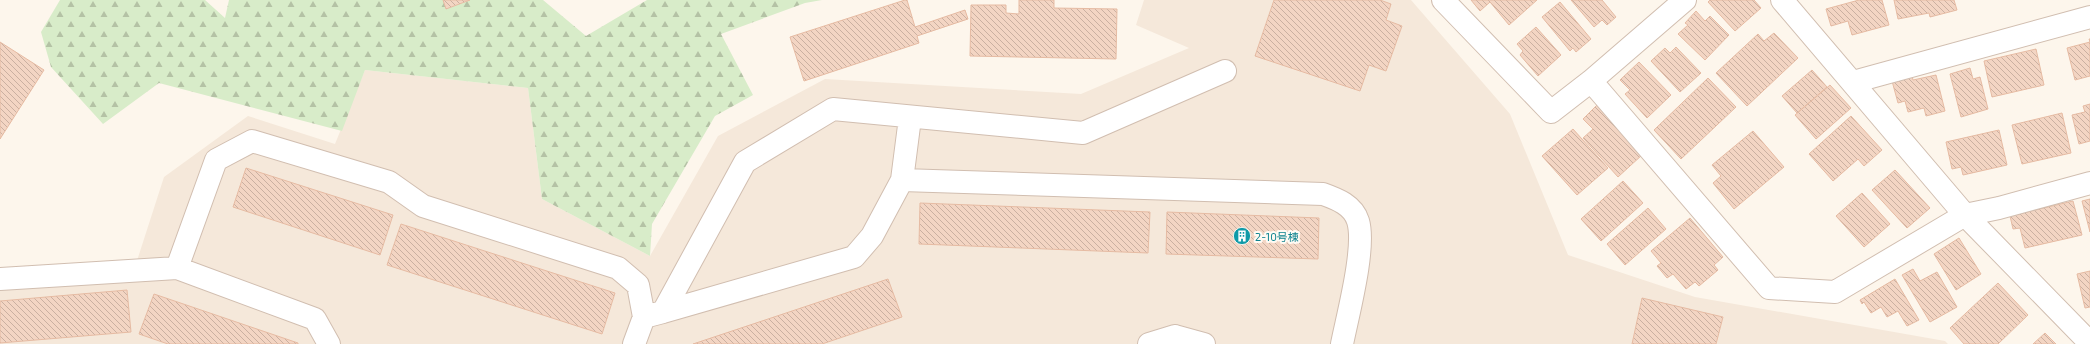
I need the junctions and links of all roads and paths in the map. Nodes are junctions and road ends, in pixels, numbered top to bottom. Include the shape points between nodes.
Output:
1 (1444, 0) edge
2 (1685, 0) edge
3 (1782, 0) edge
4 (2090, 17) edge
5 (1225, 71) dead end
6 (1591, 81) junction
7 (1853, 82) junction
8 (910, 118) junction
9 (902, 180) junction
10 (2090, 183) edge
11 (1965, 215) junction
12 (176, 268) junction
13 (0, 280) edge
14 (654, 315) junction
15 (1176, 340) edge
16 (2090, 343) edge
17 (329, 344) edge
18 (634, 344) edge
19 (1149, 344) edge
20 (1204, 344) edge
21 (1342, 344) edge

1 - 6 street via 1551,112
2 - 6 street
3 - 7 street
4 - 7 street
5 - 8 street via 1083,133
6 - 11 street via 1769,288 1835,292
7 - 11 street
8 - 9 street
8 - 14 street via 833,109 745,162
9 - 14 street via 872,236 854,257
9 - 21 street via 1323,194 1344,202 1358,219 1361,244
10 - 11 street
11 - 16 street
12 - 13 street
12 - 14 street via 216,160 252,141 388,182 423,206 618,268 638,285
12 - 17 street via 315,319
14 - 18 street
15 - 19 street
15 - 20 street

